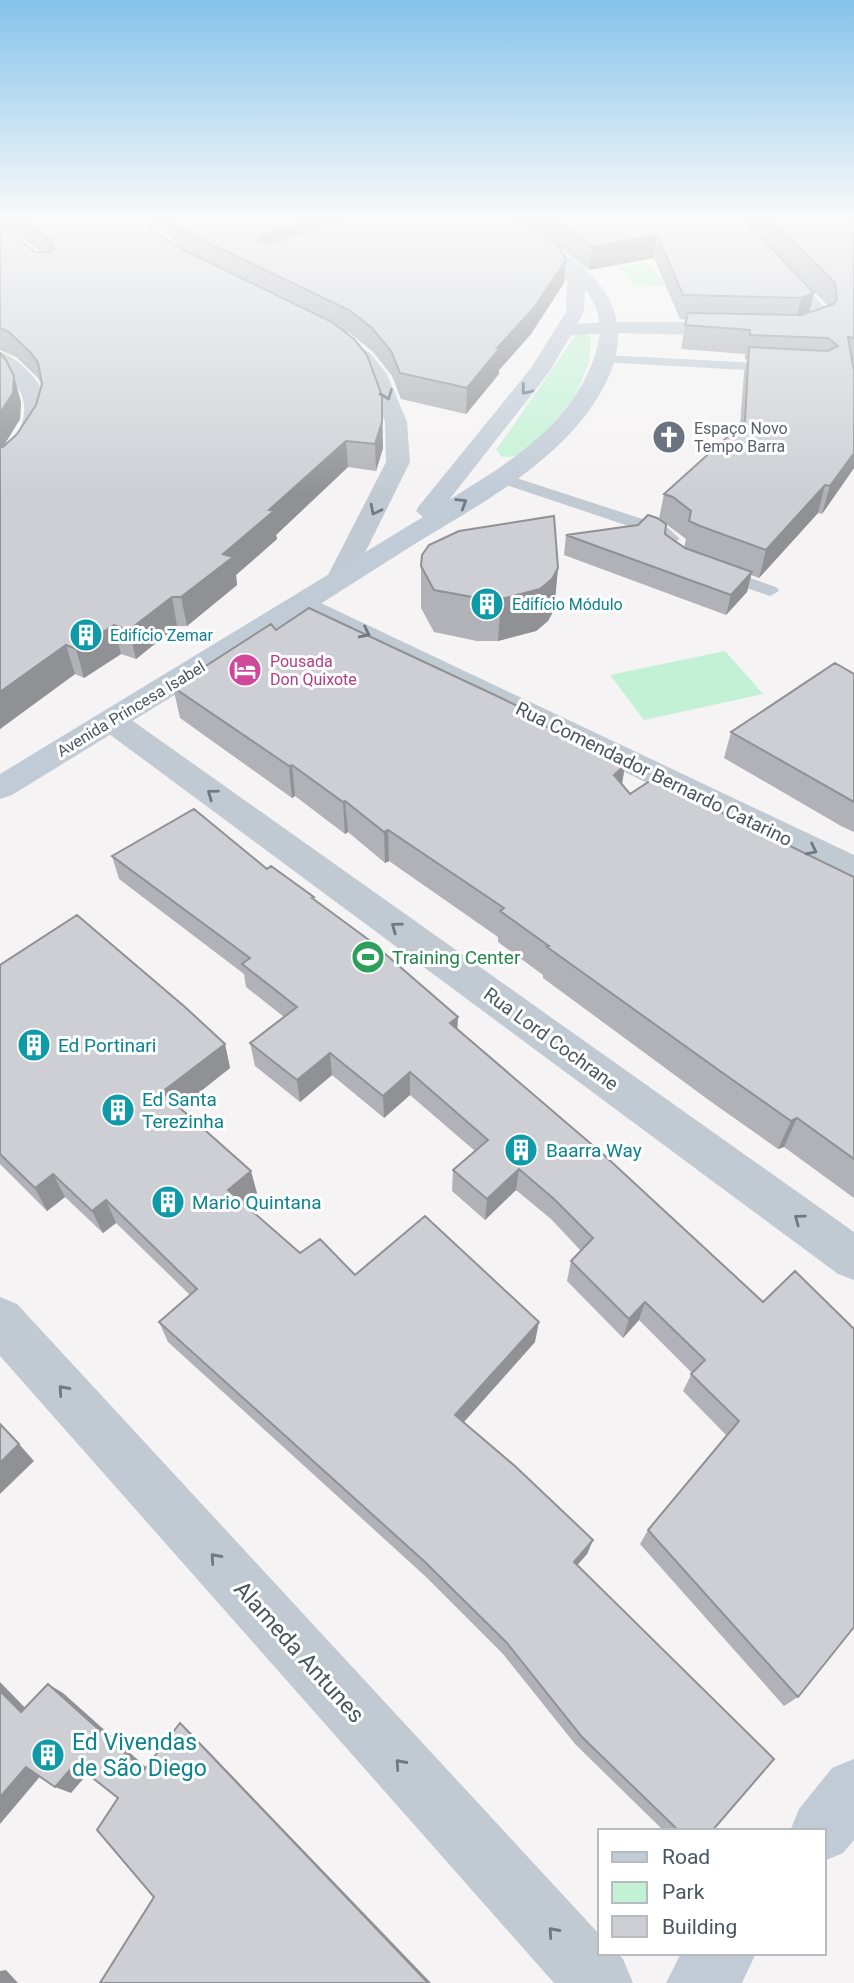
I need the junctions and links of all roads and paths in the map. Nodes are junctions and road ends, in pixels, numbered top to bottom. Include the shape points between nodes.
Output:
1 (575, 311) edge
2 (605, 311) edge
3 (818, 311) edge
4 (611, 327) junction
5 (318, 329) edge
6 (564, 330) junction
7 (0, 358) edge
8 (604, 359) junction
9 (795, 369) edge
10 (478, 451) junction
11 (524, 462) junction
12 (0, 468) edge
13 (501, 478) junction
14 (404, 539) junction
15 (680, 557) edge
16 (699, 565) edge
17 (338, 581) junction
18 (770, 591) dead end
19 (303, 603) junction
20 (112, 721) junction
21 (0, 788) edge
22 (854, 870) edge
23 (854, 1259) edge
24 (0, 1320) edge
25 (854, 1790) edge
26 (823, 1829) edge
27 (721, 1955) edge
28 (599, 1983) edge
29 (700, 1983) edge

1 - 6 main road, Avenida Princesa Isabel
2 - 4 main road
3 - 4 street via 820,322 796,331
4 - 6 street
4 - 8 main road, Avenida Princesa Isabel
5 -> 17 street via 364,358 380,378 396,422 398,461
6 -> 10 main road, Avenida Princesa Isabel via 540,371
7 - 12 street via 34,391 36,415 26,440
8 - 9 lane
8 - 11 main road, Avenida Princesa Isabel via 588,395 571,418
10 - 11 main road via 497,462
10 - 14 main road, Avenida Princesa Isabel
11 - 13 main road, Avenida Princesa Isabel
14 -> 13 main road, Avenida Princesa Isabel
13 - 15 lane via 661,531 675,541 672,552
14 - 17 main road, Avenida Princesa Isabel
16 - 18 lane
17 - 19 main road, Avenida Princesa Isabel
19 - 20 main road, Avenida Princesa Isabel
19 -> 22 street, Rua Comendador Bernardo Catarino
20 - 21 main road, Avenida Princesa Isabel
23 -> 20 street, Rua Lord Cochrane
28 -> 24 street, Alameda Antunes
25 - 26 main road
27 - 29 main road

